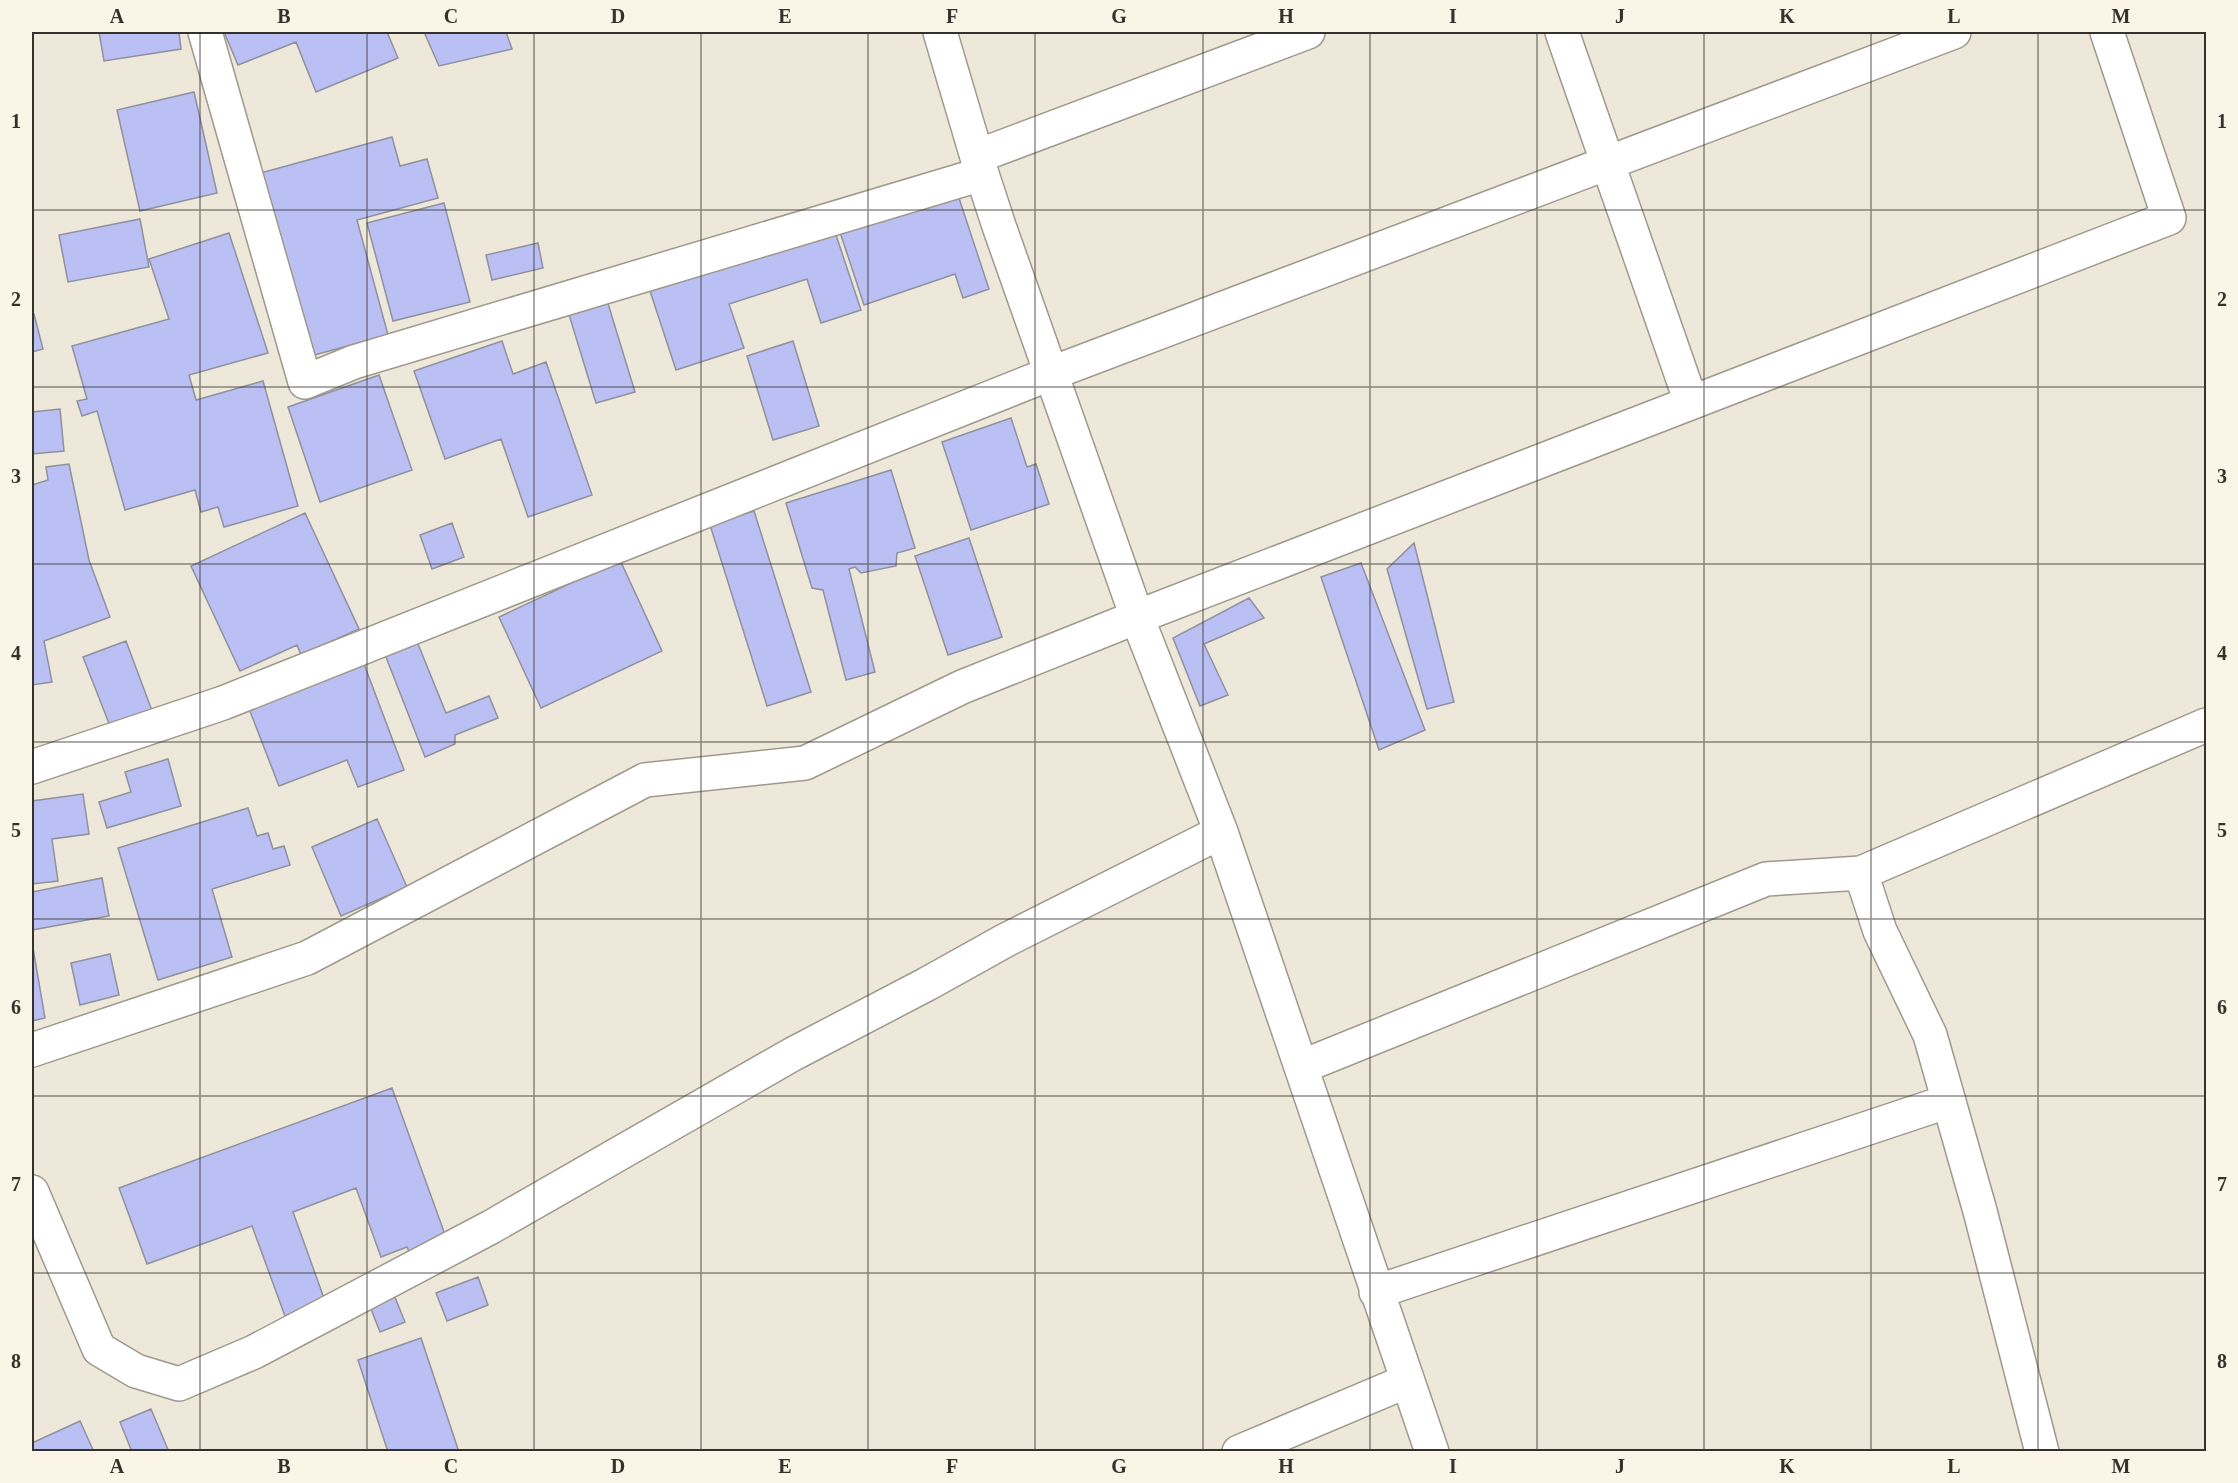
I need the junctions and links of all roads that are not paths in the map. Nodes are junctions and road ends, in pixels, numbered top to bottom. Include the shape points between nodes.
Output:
1 (205, 32) edge
2 (940, 32) edge
3 (1308, 32) edge
4 (1562, 32) edge
5 (1954, 32) edge
6 (2107, 32) edge
7 (1607, 163) junction
8 (980, 165) junction
9 (1052, 373) junction
10 (1691, 402) junction
11 (1137, 617) junction
12 (2206, 725) edge
13 (32, 767) edge
14 (1221, 832) junction
15 (1861, 873) junction
16 (32, 1050) edge
17 (1301, 1067) junction
18 (1949, 1101) junction
19 (32, 1192) edge
20 (1376, 1292) junction
21 (1407, 1381) junction
22 (1239, 1452) edge
23 (1432, 1452) edge
24 (2042, 1452) edge

1 - 8 street via 305,382 354,362
2 - 8 street
3 - 8 street
4 - 7 street
5 - 7 street
6 - 10 street via 2169,218
7 - 9 street
7 - 10 street
8 - 9 street
9 - 11 street
9 - 13 street via 223,703
10 - 11 street
11 - 14 street
11 - 16 street via 962,687 805,763 645,780 307,958
12 - 15 street
14 - 17 street
14 - 19 street via 1006,940 793,1054 491,1227 255,1352 179,1384 136,1371 99,1349
15 - 17 street via 1766,879
15 - 18 street via 1880,931 1930,1035
17 - 20 street
18 - 20 street
18 - 24 street
20 - 21 street
21 - 22 street
21 - 23 street

